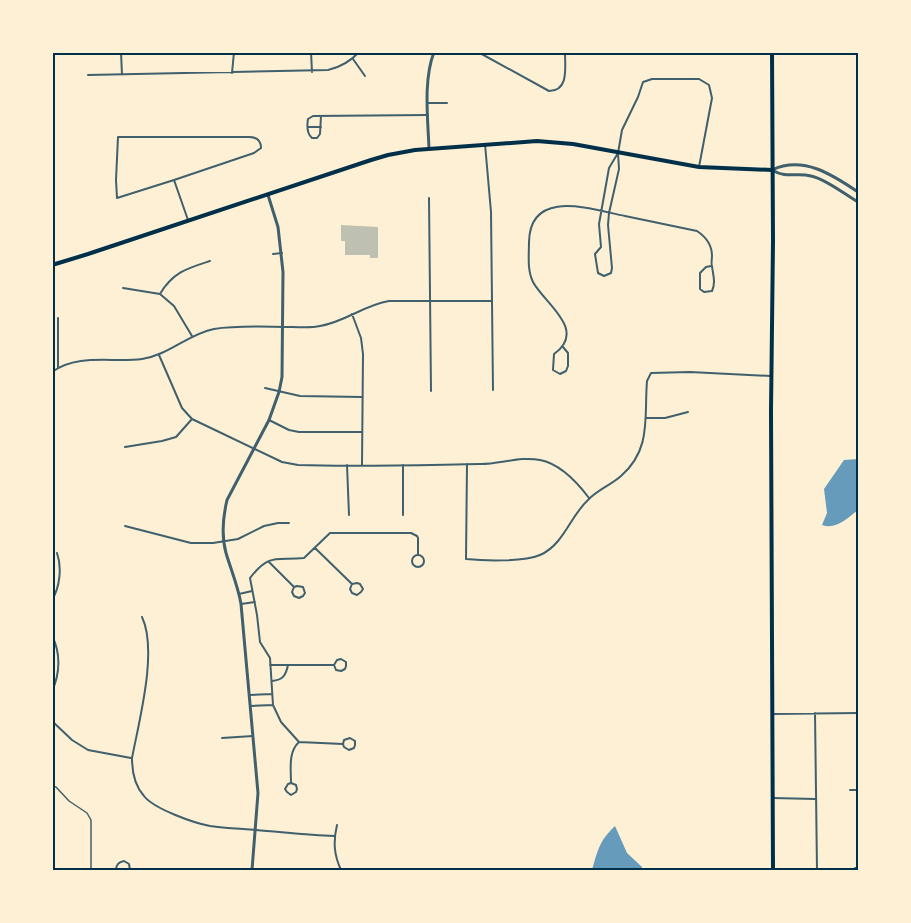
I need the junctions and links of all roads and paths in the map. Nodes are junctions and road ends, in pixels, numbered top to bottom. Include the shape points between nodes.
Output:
1 (121, 52) edge
2 (234, 52) edge
3 (311, 52) edge
4 (359, 52) edge
5 (434, 52) edge
6 (478, 52) edge
7 (565, 52) edge
8 (772, 52) edge
9 (353, 59) junction
10 (312, 72) junction
11 (232, 73) junction
12 (88, 75) dead end
13 (122, 75) junction
14 (365, 76) dead end
15 (428, 103) junction
16 (447, 103) dead end
17 (321, 116) junction
18 (428, 116) junction
19 (308, 127) junction
20 (321, 127) junction
21 (485, 144) junction
22 (429, 149) junction
23 (618, 153) junction
24 (699, 168) junction
25 (772, 170) junction
26 (174, 180) junction
27 (858, 192) edge
28 (268, 194) junction
29 (429, 198) dead end
30 (858, 202) edge
31 (602, 211) junction
32 (609, 213) junction
33 (188, 220) junction
34 (282, 253) junction
35 (273, 254) dead end
36 (210, 261) dead end
37 (52, 265) edge
38 (711, 266) junction
39 (123, 288) dead end
40 (160, 294) junction
41 (491, 301) junction
42 (430, 302) junction
43 (352, 314) junction
44 (58, 318) dead end
45 (283, 327) junction
46 (192, 336) junction
47 (563, 347) junction
48 (159, 355) junction
49 (58, 368) junction
50 (52, 372) edge
51 (771, 376) junction
52 (265, 388) dead end
53 (493, 390) dead end
54 (430, 391) dead end
55 (279, 392) junction
56 (362, 397) junction
57 (688, 412) dead end
58 (646, 418) junction
59 (192, 419) junction
60 (269, 420) junction
61 (362, 432) junction
62 (125, 447) dead end
63 (253, 449) junction
64 (467, 464) junction
65 (347, 465) junction
66 (362, 465) junction
67 (403, 465) junction
68 (589, 498) junction
69 (349, 515) dead end
70 (403, 515) dead end
71 (289, 523) dead end
72 (125, 526) dead end
73 (224, 542) junction
74 (315, 548) junction
75 (57, 553) dead end
76 (418, 555) junction
77 (268, 561) junction
78 (352, 584) junction
79 (294, 588) junction
80 (252, 591) junction
81 (239, 594) junction
82 (52, 600) edge
83 (255, 602) junction
84 (241, 604) junction
85 (142, 617) dead end
86 (52, 636) edge
87 (270, 665) junction
88 (288, 665) junction
89 (334, 665) junction
90 (272, 681) junction
91 (52, 691) edge
92 (272, 694) junction
93 (249, 695) junction
94 (273, 705) junction
95 (250, 706) junction
96 (815, 713) junction
97 (858, 713) edge
98 (772, 714) junction
99 (52, 721) edge
100 (253, 736) junction
101 (222, 738) dead end
102 (299, 742) junction
103 (343, 744) junction
104 (132, 758) junction
105 (291, 783) junction
106 (52, 786) edge
107 (850, 790) dead end
108 (858, 790) edge
109 (773, 798) junction
110 (816, 799) junction
111 (337, 825) dead end
112 (255, 830) junction
113 (334, 836) junction
114 (91, 870) edge
115 (116, 870) edge
116 (130, 870) edge
117 (252, 870) edge
118 (341, 870) edge
119 (773, 870) edge
120 (817, 870) edge

1 - 13 street
2 - 11 street
3 - 10 street
4 - 9 street
5 - 15 street
6 - 7 street via 549,91 559,89 565,78
8 - 25 main road
9 - 10 street via 339,68
9 - 14 street
10 - 11 street
11 - 13 street
12 - 13 street
15 - 16 street
15 - 18 street
17 - 18 street
17 - 19 street via 308,118
17 - 20 street
18 - 22 street
19 - 20 street
19 - 20 street via 308,134 314,138
21 - 22 main road
21 - 23 main road via 553,141
21 - 41 street via 491,212
22 - 28 main road via 388,155
23 - 24 main road
23 - 24 street via 622,130 643,82 699,79 709,85 712,98
23 - 31 street via 609,168
23 - 32 street via 619,169
24 - 25 main road
25 - 27 street via 806,166 824,170
25 - 30 street via 780,175 818,178
25 - 51 main road
26 - 26 street via 117,198 118,137 255,137 260,142 261,148 254,153
26 - 33 street
28 - 33 main road
28 - 34 street
29 - 42 street
31 - 32 street
31 - 32 street via 601,247 595,254 598,273 604,276 612,268
31 - 47 street via 563,205 549,208 537,217 529,234 530,275 558,312 566,332
32 - 38 street via 697,231 710,245
33 - 37 main road
34 - 35 street
34 - 45 street
36 - 40 street via 178,274
38 - 38 street via 700,273 700,289 704,292 712,291 714,286
39 - 40 street
40 - 46 street via 174,306
41 - 42 street
41 - 53 street
42 - 43 street via 377,303
42 - 54 street
43 - 45 street via 321,326
43 - 56 street via 363,354
44 - 49 street
45 - 46 street via 216,329
45 - 55 street
46 - 48 street
47 - 47 street via 554,354 553,370 560,374 568,366 568,352
48 - 49 street via 82,361
48 - 59 street via 182,408
49 - 50 street
51 - 58 street via 651,373 647,381
51 - 98 main road
52 - 55 street
55 - 56 street
55 - 60 street
56 - 61 street
57 - 58 street
58 - 68 street via 645,439 637,458 615,481
59 - 62 street via 176,437
59 - 63 street
60 - 61 street via 299,432
60 - 63 street
61 - 66 street
63 - 65 street via 298,465
63 - 73 street via 227,500
64 - 67 street
64 - 68 street via 540,460 571,476
64 - 68 street via 466,559 528,559 540,555 560,539
65 - 66 street
65 - 69 street
66 - 67 street
67 - 70 street
71 - 73 street via 264,526
72 - 73 street via 191,543
73 - 81 street
74 - 76 street via 330,533 411,533 418,538
74 - 77 street via 304,558
74 - 78 street
75 - 82 street via 58,586
76 - 76 street via 424,561 419,568 412,562
77 - 79 street
77 - 80 street via 250,578
78 - 78 street via 350,589 357,595 363,589 360,584
79 - 79 street via 294,596 303,596 303,587
80 - 81 street
80 - 83 street
81 - 84 street
83 - 84 street
83 - 87 street via 260,642
84 - 93 street
85 - 104 street via 147,641 146,677
86 - 91 street via 58,669
87 - 88 street
87 - 90 street
88 - 89 street
88 - 90 street via 283,678
89 - 89 street via 341,671 346,662 341,659
90 - 92 street
92 - 93 street
92 - 94 street
93 - 95 street
94 - 95 street
94 - 102 street via 281,722
95 - 100 street
96 - 97 street
96 - 98 street
96 - 110 street
98 - 109 main road
99 - 104 street via 88,750
100 - 101 street
100 - 112 street via 258,794
102 - 103 street
102 - 105 street via 292,754
103 - 103 street via 351,750 355,743 348,738
104 - 112 street via 133,777 154,805 210,826
105 - 105 street via 285,789 291,795 297,789
106 - 114 lane via 91,820
107 - 108 street
109 - 110 street
109 - 119 main road
110 - 120 street
111 - 113 street
112 - 113 street
112 - 117 street
113 - 118 street
115 - 116 street via 119,862 124,861

